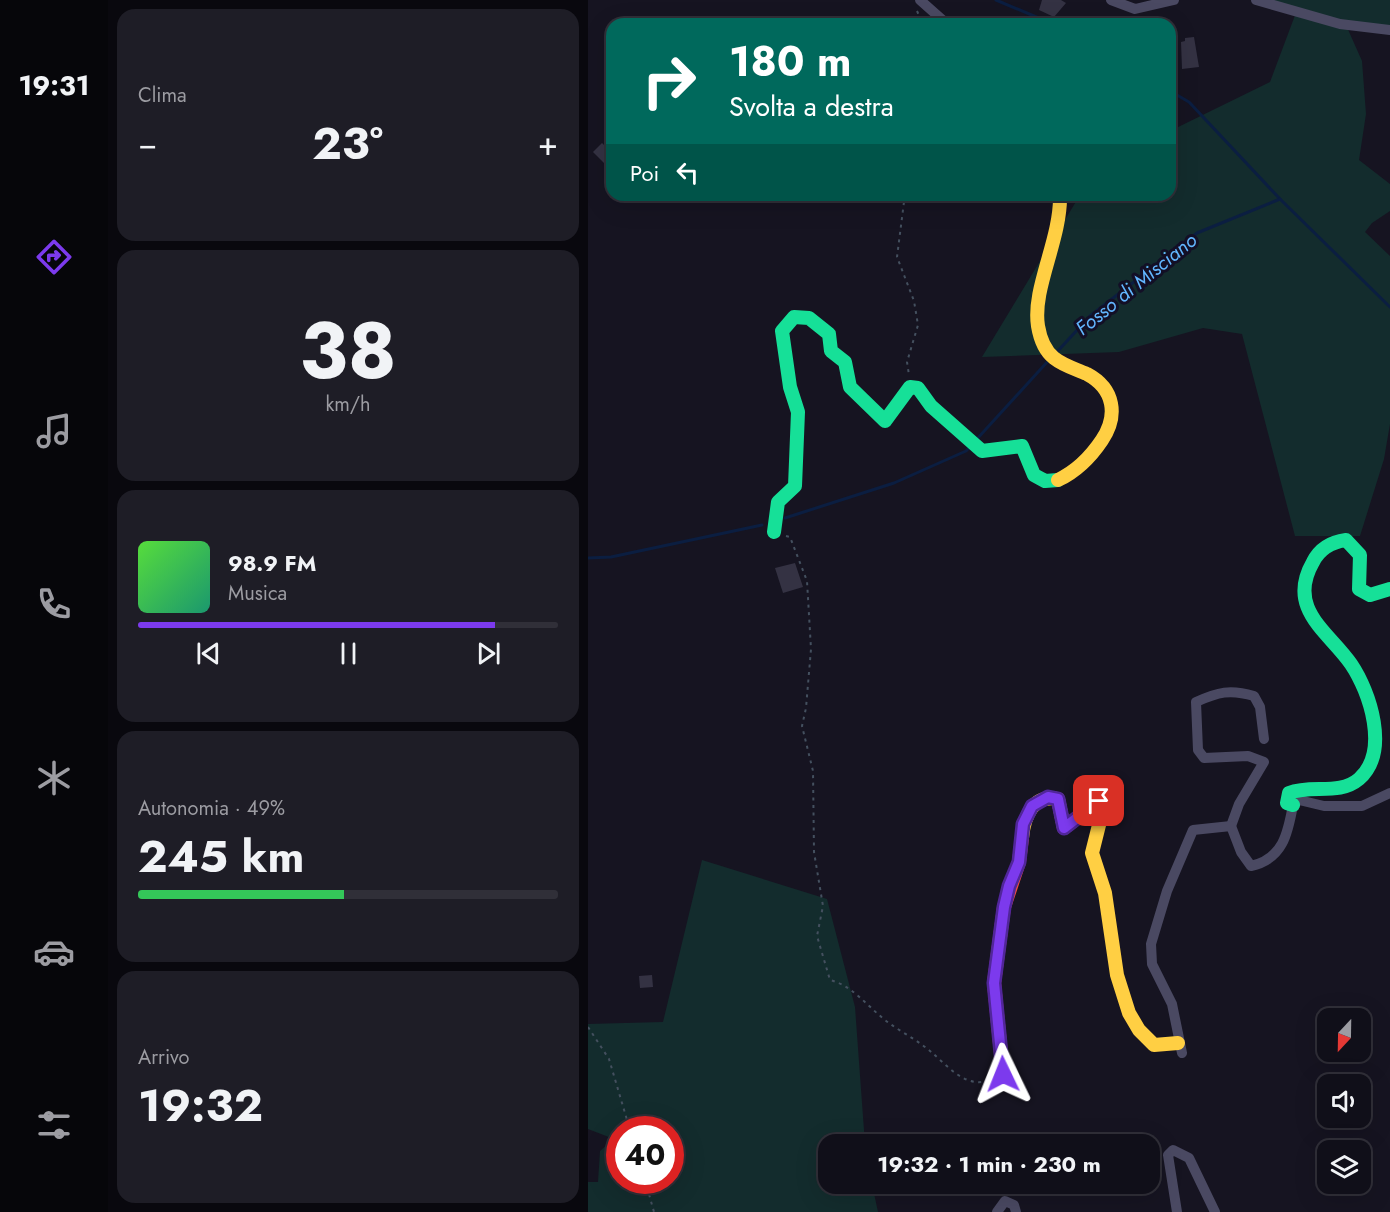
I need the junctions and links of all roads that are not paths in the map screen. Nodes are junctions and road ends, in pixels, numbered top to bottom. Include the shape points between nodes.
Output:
1 (920, 0) edge
2 (1111, 0) edge
3 (1174, 0) edge
4 (1256, 0) edge
5 (940, 18) edge
6 (1390, 30) edge
7 (1060, 201) edge
8 (774, 532) road end
9 (1390, 589) edge
10 (1264, 739) dead end
11 (1390, 793) edge
12 (1293, 805) junction
13 (1231, 826) junction
14 (1180, 1048) joint
15 (1003, 1074) road end
16 (997, 1212) edge
17 (1016, 1212) edge
18 (1177, 1212) edge
19 (1215, 1212) edge

1 - 5 street
2 - 3 street via 1135,9
4 - 6 street via 1341,24
7 - 8 street via 1059,234 1038,307 1038,332 1046,353 1099,382 1114,408 1112,425 1093,455 1059,481 1044,482 1032,474 1022,446 982,451 933,410 918,388 910,387 885,422 850,387 845,362 831,351 829,334 809,318 794,318 782,331 790,387 798,412 798,460 795,486 778,502
9 - 12 street via 1370,596 1359,589 1363,561 1356,547 1346,540 1323,547 1308,569 1305,601 1321,632 1349,662 1361,683 1373,712 1375,742 1372,764 1358,781 1332,792 1299,788 1289,794 1287,803
10 - 13 street via 1260,707 1254,696 1234,690 1196,702 1198,750 1203,758 1248,756 1264,762
11 - 12 street via 1362,807 1324,806 1299,800
12 - 13 street via 1281,849 1264,863 1251,866
13 - 14 street via 1193,830 1167,891 1151,944 1152,964 1172,1004
14 - 15 street via 1154,1045 1144,1037 1128,1016 1119,989 1105,893 1092,855 1104,809 1099,801 1064,828 1058,799 1048,797 1032,806 1023,824 1019,862 1009,886 999,937 994,983
16 - 17 street via 1005,1201 1014,1205
18 - 19 street via 1168,1155 1173,1150 1189,1158

